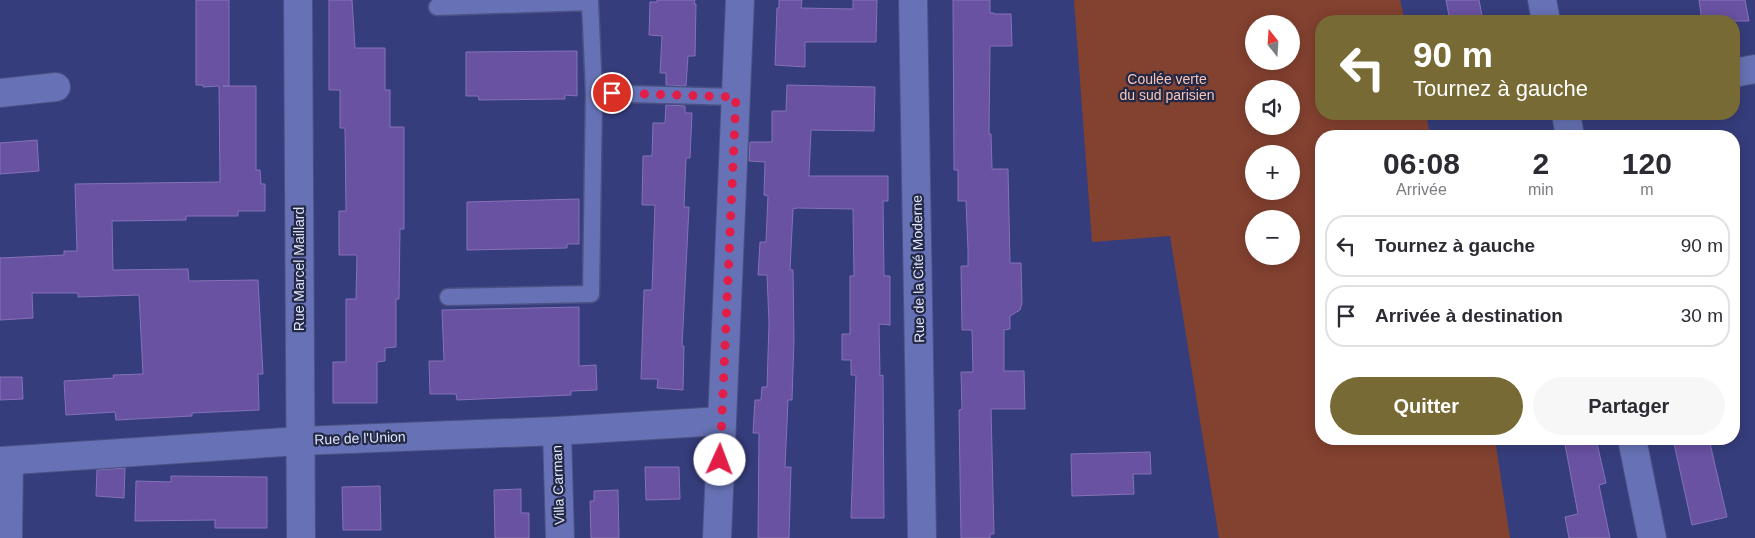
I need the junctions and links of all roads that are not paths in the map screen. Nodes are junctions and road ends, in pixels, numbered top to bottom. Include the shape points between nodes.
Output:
1 (298, 0) edge
2 (740, 0) edge
3 (913, 0) edge
4 (1542, 0) edge
5 (437, 7) dead end
6 (1545, 15) edge
7 (1755, 69) edge
8 (1740, 72) edge
9 (56, 87) dead end
10 (0, 93) edge
11 (594, 93) junction
12 (736, 97) junction
13 (448, 297) dead end
14 (721, 421) junction
15 (557, 431) junction
16 (300, 440) junction
17 (1633, 445) edge
18 (4, 461) edge
19 (8, 538) edge
20 (301, 538) edge
21 (560, 538) edge
22 (717, 538) edge
23 (922, 538) edge
24 (1652, 538) edge

1 - 16 street, Rue Marcel Maillard
2 - 12 street
3 - 23 street, Rue de la Cité Moderne
4 - 6 street
5 - 11 lane via 590,2
7 - 8 street
9 - 10 street
11 - 12 lane
11 - 13 lane via 591,294
12 - 14 street
14 - 15 street, Rue de l'Union
14 - 22 street
15 - 16 street, Rue de l'Union
15 - 21 street, Villa Carman
16 - 18 street, Rue de l'Union
16 - 20 street, Rue Marcel Maillard
17 - 24 street
18 - 19 street

